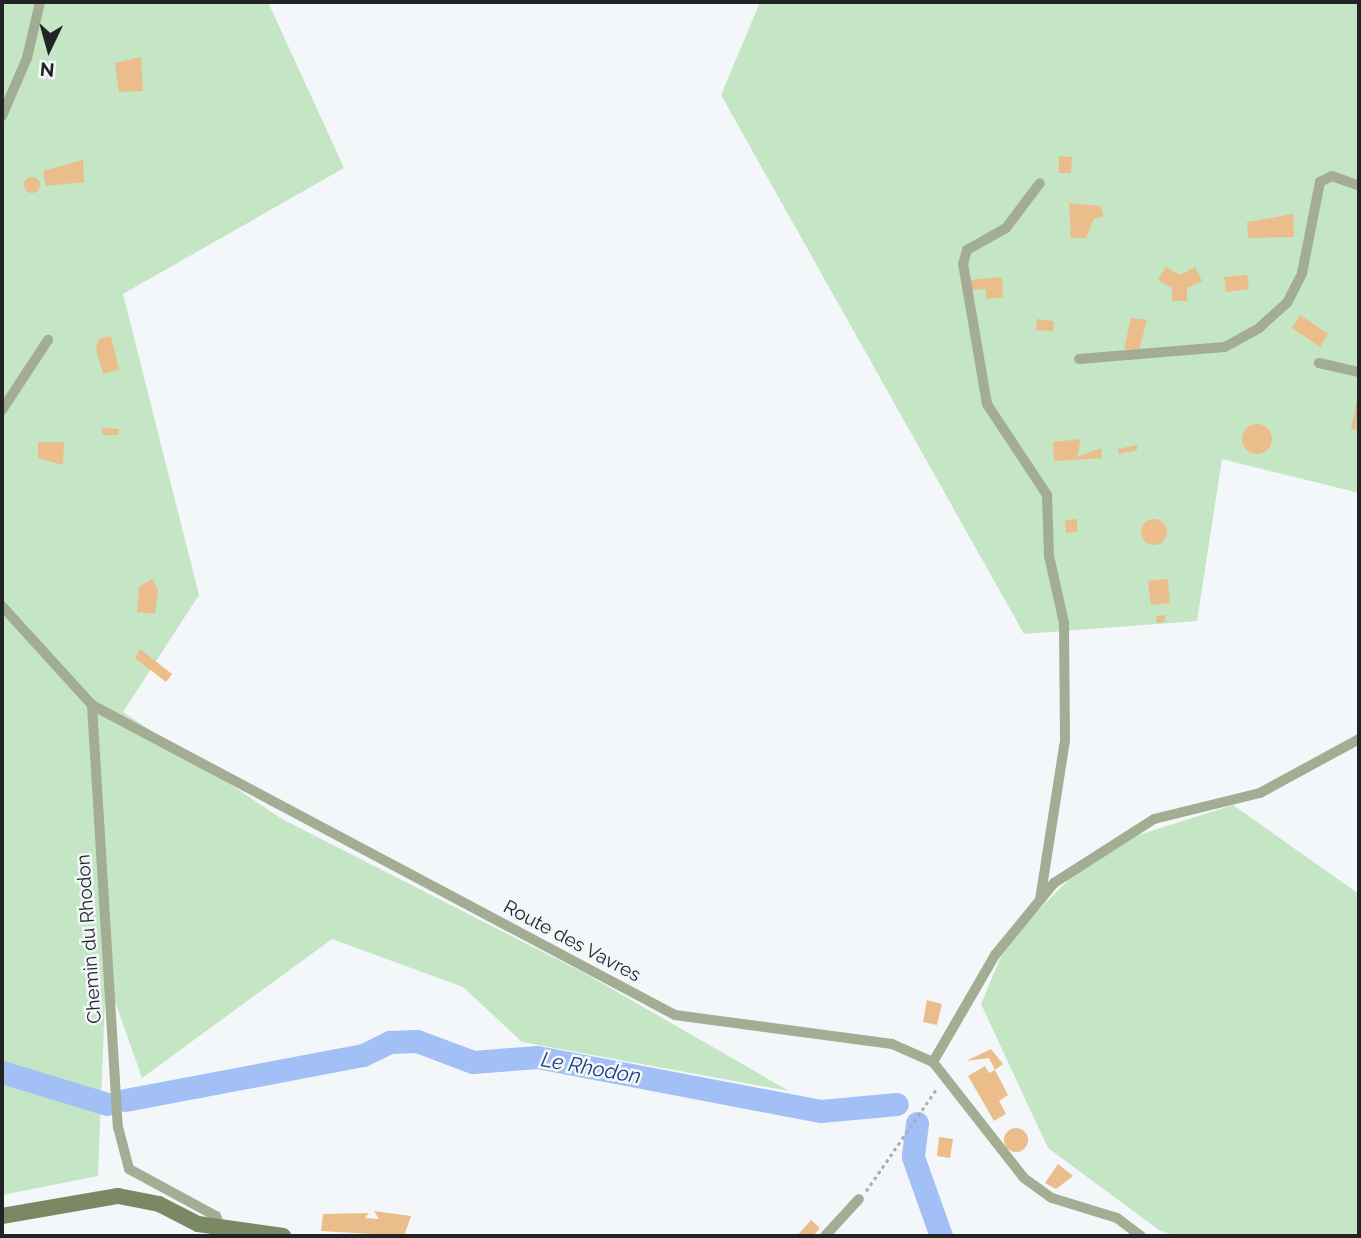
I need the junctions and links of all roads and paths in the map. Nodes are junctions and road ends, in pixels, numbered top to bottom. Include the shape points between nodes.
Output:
1 (40, 2) edge
2 (2, 116) edge
3 (1040, 183) dead end
4 (1359, 186) edge
5 (48, 340) dead end
6 (1079, 359) dead end
7 (1319, 363) dead end
8 (1359, 372) edge
9 (2, 410) edge
10 (2, 606) edge
11 (92, 705) junction
12 (1359, 738) edge
13 (1040, 900) junction
14 (933, 1062) junction
15 (943, 1073) junction
16 (859, 1199) joint
17 (2, 1216) edge
18 (221, 1229) junction
19 (283, 1236) edge
20 (825, 1236) edge
21 (1141, 1236) edge

1 - 2 street via 27,58
3 - 13 street via 1006,228 967,250 963,264 987,404 1047,495 1049,556 1064,623 1065,740
4 - 6 street via 1332,176 1320,183 1303,273 1287,303 1259,328 1225,347
5 - 9 street
7 - 8 street
10 - 11 street, Route des Vavres
11 - 14 street, Route des Vavres via 675,1015 892,1044
11 - 18 street, Chemin du Rhodon via 118,1127 129,1169 216,1216
12 - 13 street via 1260,793 1154,819 1054,883
13 - 14 street via 995,955
14 - 15 street, Route des Vavres
15 - 16 path via 930,1105
15 - 21 street, Route des Vavres via 1024,1178 1052,1198 1117,1218
16 - 20 street
17 - 18 main road via 118,1196 159,1204
18 - 19 main road

